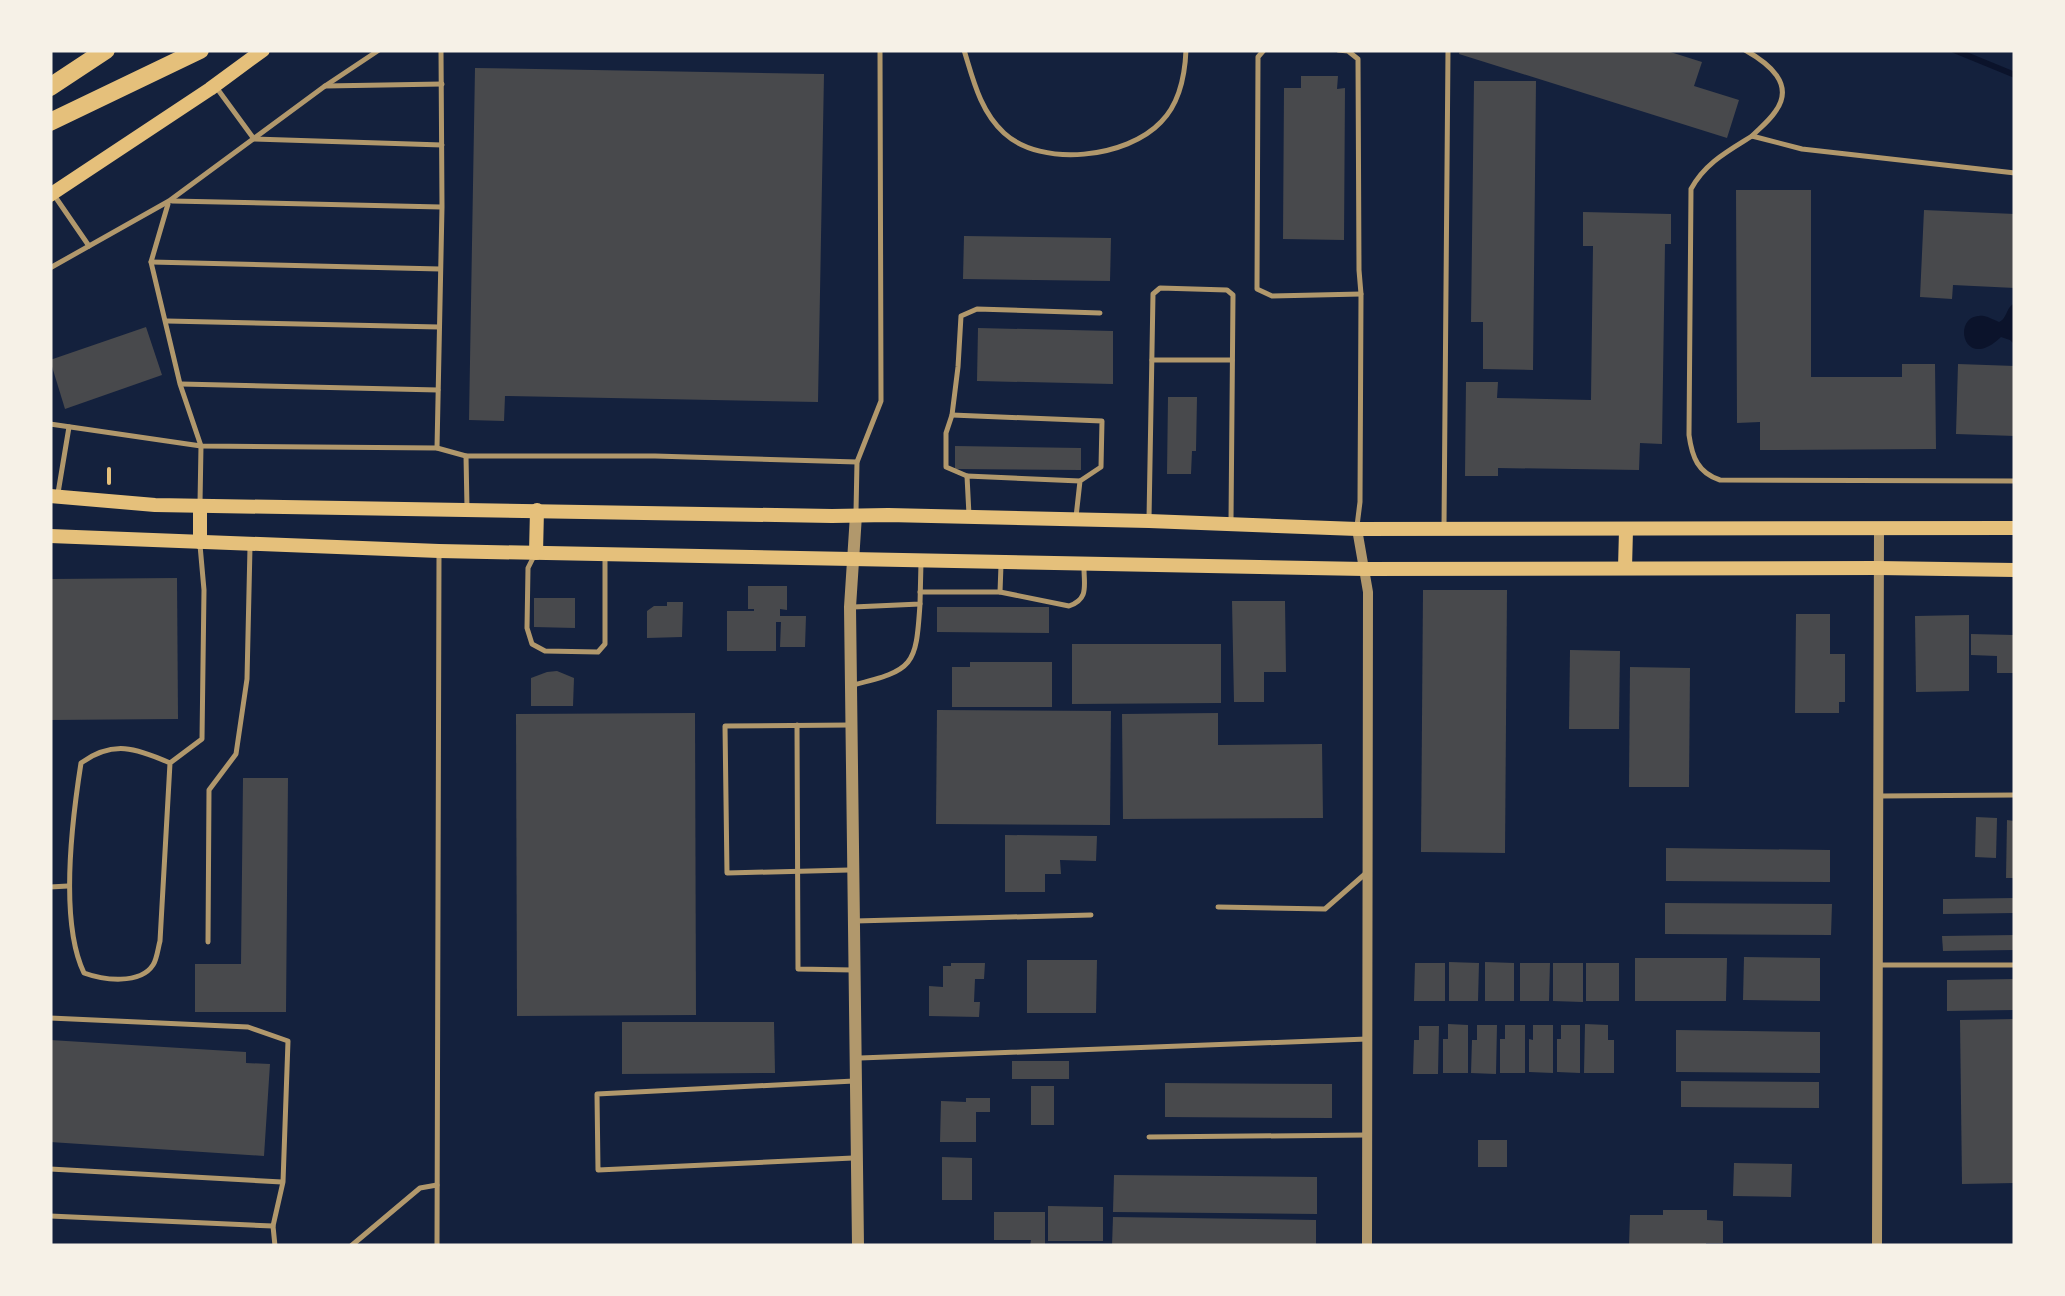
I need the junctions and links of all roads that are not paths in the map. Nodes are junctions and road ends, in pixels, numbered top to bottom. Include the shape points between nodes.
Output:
1 (106, 50) edge
2 (200, 50) edge
3 (264, 50) edge
4 (378, 50) edge
5 (441, 50) edge
6 (880, 50) edge
7 (964, 50) edge
8 (1186, 50) edge
9 (1264, 50) edge
10 (1338, 50) edge
11 (1448, 50) edge
12 (1745, 50) edge
13 (442, 84) junction
14 (215, 86) junction
15 (325, 86) junction
16 (50, 87) edge
17 (50, 122) edge
18 (1752, 136) junction
19 (254, 139) junction
20 (442, 145) junction
21 (2015, 174) edge
22 (52, 194) edge
23 (169, 201) junction
24 (442, 208) junction
25 (90, 246) junction
26 (150, 262) junction
27 (50, 268) edge
28 (440, 269) junction
29 (1361, 294) junction
30 (1100, 313) dead end
31 (166, 321) junction
32 (439, 328) junction
33 (1152, 360) junction
34 (1232, 360) junction
35 (180, 384) junction
36 (438, 390) junction
37 (952, 415) junction
38 (50, 424) edge
39 (70, 427) junction
40 (201, 446) junction
41 (438, 448) junction
42 (466, 456) junction
43 (858, 462) junction
44 (967, 476) junction
45 (1080, 481) junction
46 (2015, 481) edge
47 (54, 496) edge
48 (200, 506) junction
49 (466, 510) junction
50 (537, 510) junction
51 (856, 515) junction
52 (969, 516) junction
53 (1075, 520) junction
54 (1150, 520) junction
55 (1231, 524) junction
56 (1879, 527) junction
57 (1444, 528) junction
58 (2015, 528) edge
59 (1357, 529) junction
60 (1626, 530) junction
61 (50, 536) edge
62 (200, 542) junction
63 (250, 544) junction
64 (439, 551) junction
65 (536, 552) junction
66 (605, 554) junction
67 (853, 559) junction
68 (921, 561) junction
69 (1001, 562) junction
70 (1084, 562) junction
71 (1625, 568) junction
72 (1878, 568) junction
73 (1364, 569) junction
74 (2015, 570) edge
75 (920, 592) junction
76 (1000, 592) junction
77 (920, 604) junction
78 (850, 607) junction
79 (853, 685) junction
80 (798, 725) junction
81 (853, 725) junction
82 (170, 763) junction
83 (2015, 795) edge
84 (1878, 796) junction
85 (855, 870) junction
86 (798, 872) junction
87 (1367, 872) junction
88 (50, 886) edge
89 (68, 886) junction
90 (1218, 907) dead end
91 (1091, 915) dead end
92 (856, 921) junction
93 (208, 942) dead end
94 (1878, 965) junction
95 (2015, 965) edge
96 (856, 970) junction
97 (50, 1018) edge
98 (1367, 1039) junction
99 (857, 1058) junction
100 (857, 1081) junction
101 (1367, 1135) junction
102 (1149, 1136) dead end
103 (857, 1158) junction
104 (50, 1169) edge
105 (283, 1182) junction
106 (437, 1184) junction
107 (50, 1216) edge
108 (272, 1226) junction
109 (275, 1246) edge
110 (351, 1246) edge
111 (437, 1246) edge
112 (858, 1246) edge
113 (1367, 1246) edge
114 (1878, 1246) edge

1 - 16 highway
2 - 17 highway
3 - 14 main road
4 - 15 lane
5 - 13 lane
6 - 43 lane via 881,401
7 - 8 lane via 997,126 1019,144 1057,154 1121,147 1160,124 1182,84
9 - 29 lane via 1258,57 1257,289 1272,296
10 - 29 lane via 1358,59
11 - 57 lane
12 - 18 lane via 1773,68 1782,96
13 - 15 lane
13 - 20 lane
14 - 19 lane
14 - 22 main road
15 - 19 lane
18 - 21 lane via 1802,149
18 - 46 lane via 1700,172 1691,189 1690,435 1698,465 1720,480
19 - 20 lane
19 - 23 lane
20 - 24 lane
22 - 25 lane
23 - 24 lane
23 - 25 lane
23 - 26 lane
24 - 28 lane
25 - 27 lane
26 - 28 lane
26 - 31 lane
28 - 32 lane
29 - 59 lane
30 - 37 lane via 977,309 961,316
31 - 32 lane
31 - 35 lane
32 - 36 lane
33 - 34 lane
33 - 34 lane via 1154,294 1160,288 1233,295
33 - 54 lane
34 - 55 lane
35 - 36 lane
35 - 40 lane
36 - 41 lane
37 - 44 lane via 946,468
37 - 45 lane via 1102,421 1101,466
38 - 39 lane
39 - 40 lane
39 - 47 lane
40 - 41 lane
40 - 48 lane
41 - 42 lane
42 - 43 lane
42 - 49 lane
43 - 51 lane
44 - 45 lane
44 - 52 lane
45 - 53 lane
47 - 48 main road
48 - 49 main road
48 - 62 main road
49 - 50 main road
50 - 51 main road
50 - 65 main road
51 - 52 main road
51 - 67 street
52 - 53 main road
53 - 54 main road
54 - 55 main road
55 - 59 main road
56 - 58 main road
56 - 60 main road
56 - 72 street
57 - 59 main road
57 - 60 main road
59 - 73 street
60 - 71 main road
61 - 62 main road
62 - 63 main road
62 - 82 lane via 202,739
63 - 64 main road
63 - 93 lane via 247,679 236,754 209,790
64 - 65 main road
64 - 106 lane
65 - 66 main road
65 - 66 lane via 528,568 527,628 532,644 545,651 598,652 606,644
66 - 67 main road
67 - 68 main road
67 - 78 street
68 - 69 main road
68 - 75 lane
69 - 70 main road
69 - 76 lane
70 - 73 main road
70 - 76 lane via 1084,596 1068,606
71 - 72 main road
71 - 73 main road
72 - 74 main road
72 - 84 street
73 - 87 street
75 - 76 lane
75 - 77 lane
77 - 78 lane
77 - 79 lane via 917,647 908,664
78 - 79 street
79 - 81 street
80 - 81 lane
80 - 86 lane
80 - 86 lane via 725,726 727,873
81 - 85 street
82 - 89 lane via 140,750 100,750 81,763
82 - 89 lane via 153,965 139,977 84,973
83 - 84 lane
84 - 94 street
85 - 86 lane
85 - 92 street
86 - 96 lane via 798,969
87 - 90 lane via 1325,909
87 - 98 street
88 - 89 lane
91 - 92 lane
92 - 96 street
94 - 95 lane
94 - 114 street
96 - 99 street
97 - 105 lane via 248,1027 288,1041
98 - 99 lane
98 - 101 street
99 - 100 street
100 - 103 street
100 - 103 lane via 597,1094 598,1170
101 - 102 lane
101 - 113 street
103 - 112 street
104 - 105 lane
105 - 108 lane
106 - 110 lane via 420,1188
106 - 111 lane
107 - 108 lane
108 - 109 lane

